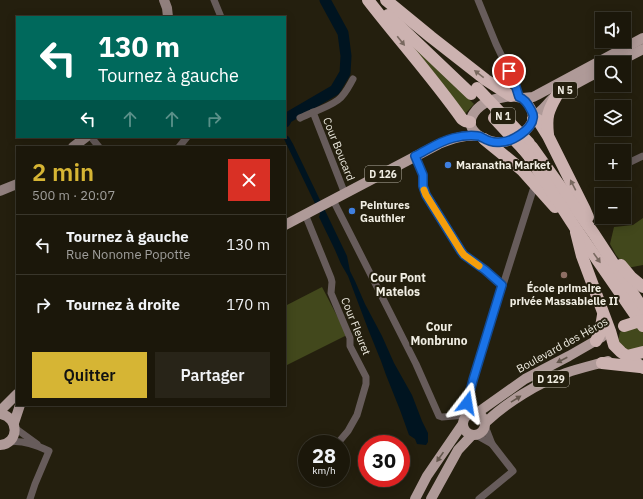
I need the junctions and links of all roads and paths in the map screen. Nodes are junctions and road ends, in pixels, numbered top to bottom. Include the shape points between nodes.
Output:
1 (164, 0) edge
2 (214, 0) edge
3 (368, 0) edge
4 (373, 0) edge
5 (386, 0) edge
6 (390, 0) edge
7 (478, 0) edge
8 (168, 16) edge
9 (221, 16) edge
10 (416, 25) junction
11 (643, 38) edge
12 (642, 52) edge
13 (631, 57) edge
14 (595, 74) edge
15 (353, 79) dead end
16 (474, 91) junction
17 (557, 95) junction
18 (518, 97) junction
19 (313, 112) junction
20 (300, 118) dead end
21 (533, 118) junction
22 (470, 123) junction
23 (548, 136) junction
24 (482, 137) junction
25 (85, 138) edge
26 (186, 138) edge
27 (452, 138) junction
28 (74, 146) edge
29 (180, 146) edge
30 (526, 146) junction
31 (415, 156) junction
32 (643, 156) edge
33 (631, 162) edge
34 (16, 184) edge
35 (533, 190) dead end
36 (0, 191) edge
37 (345, 194) junction
38 (330, 201) junction
39 (554, 205) junction
40 (309, 212) junction
41 (566, 213) junction
42 (286, 224) edge
43 (574, 226) junction
44 (594, 233) junction
45 (578, 241) junction
46 (608, 252) junction
47 (502, 285) junction
48 (643, 287) edge
49 (643, 309) edge
50 (604, 314) junction
51 (643, 320) edge
52 (643, 326) edge
53 (610, 331) junction
54 (596, 341) junction
55 (643, 352) edge
56 (627, 356) junction
57 (602, 363) junction
58 (643, 368) edge
59 (16, 395) edge
60 (20, 406) edge
61 (0, 411) edge
62 (0, 414) edge
63 (468, 415) junction
64 (485, 424) junction
65 (14, 425) junction
66 (345, 435) edge
67 (474, 435) junction
68 (492, 444) junction
69 (3, 446) edge
70 (41, 447) junction
71 (31, 499) edge
72 (415, 499) edge
73 (431, 499) edge
74 (479, 499) edge

1 - 8 main road
2 - 9 street
3 -> 22 highway via 462,119
4 - 16 highway, N 1
5 - 10 highway
5 - 16 highway, N 1
6 - 10 highway
7 - 18 street via 515,84
18 -> 10 highway via 486,80
11 - 18 main road, N 5 via 533,97
12 - 13 main road
14 - 17 main road, N 5
15 - 19 street via 339,100
16 - 30 highway, N 1, bridge
17 - 21 main road, N 5
17 - 23 highway via 548,113
18 - 21 main road via 530,108
18 - 22 main road via 495,99 484,104 472,116
19 - 20 street
19 - 37 street, Cour Boucard
21 - 23 highway via 538,120
21 - 24 main road via 529,128 510,140 496,142
22 - 24 main road via 474,132
22 - 27 main road, D 126
44 -> 23 highway
24 - 27 main road, D 126
24 - 39 highway via 522,170
25 - 28 main road
26 - 29 street
27 - 31 main road, D 126
30 - 41 highway, N 1 via 528,155
30 - 44 highway, N 1
31 - 37 main road, D 126
31 - 47 street via 423,175 426,195 461,251
32 - 33 street
34 - 36 main road
35 - 47 street
37 - 38 main road, D 126
38 - 40 main road, D 126
38 - 63 street via 416,364 439,416
39 - 41 highway
39 - 45 highway
40 - 42 main road, D 126
40 - 66 street, Cour Fleuret via 331,278 331,293 350,338 350,346 366,377 357,415
41 - 43 highway, N 1
43 - 45 highway
43 -> 52 highway, N 1
44 - 46 highway
44 - 46 highway
44 - 49 highway, N 1
45 - 50 highway
46 - 48 highway
47 - 63 street via 473,380
50 - 53 highway
50 - 54 highway
51 - 53 highway, Boulevard des Héros, bridge
53 - 54 main road, Boulevard des Héros / D 129
53 - 56 highway via 614,345
54 -> 63 main road, Boulevard des Héros / D 129 via 521,382
55 - 56 highway
56 - 57 main road, D 129
56 - 58 highway
57 - 58 highway
64 -> 57 main road, D 129 via 503,407 541,383
59 - 61 main road
60 - 65 main road
62 - 65 main road via 11,419
63 - 64 main road via 482,416
63 - 67 main road via 463,428 465,432
63 -> 72 main road, Boulevard des Héros / D 129 via 427,476
64 - 67 main road, D 129 via 482,431
64 - 68 street
65 - 69 main road via 13,438
65 - 70 street
67 - 68 street
67 - 73 main road, D 129 via 458,450
68 - 74 street via 513,471
69 - 70 street via 19,441
70 - 71 street via 49,451

